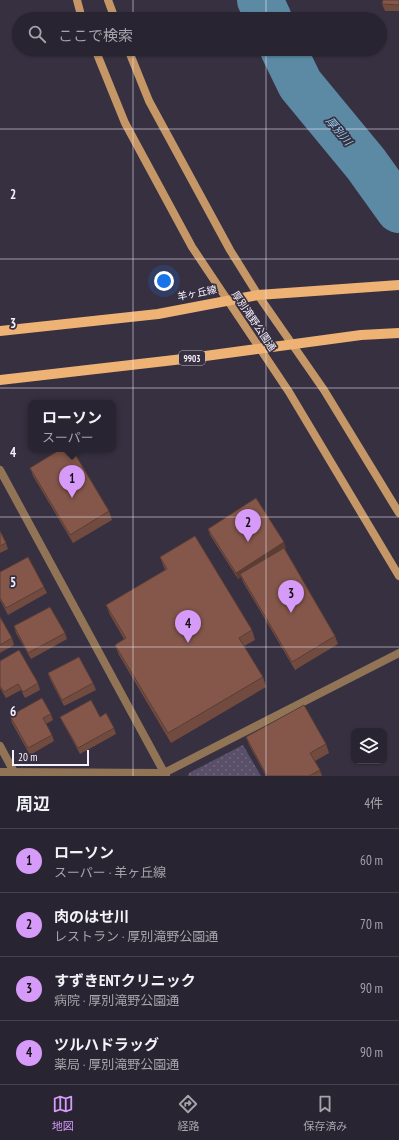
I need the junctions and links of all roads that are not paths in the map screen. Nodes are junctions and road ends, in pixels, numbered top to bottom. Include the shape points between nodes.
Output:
1 (77, 0) edge
2 (108, 0) edge
3 (80, 12) edge
4 (112, 12) edge
5 (98, 56) edge
6 (131, 56) edge
7 (399, 285) edge
8 (258, 295) junction
9 (227, 300) junction
10 (0, 331) edge
11 (399, 333) edge
12 (293, 344) junction
13 (260, 349) junction
14 (0, 380) edge
15 (0, 470) edge
16 (399, 513) edge
17 (399, 576) edge
18 (399, 653) edge
19 (0, 746) edge
20 (0, 772) edge
21 (14, 772) junction
22 (165, 775) edge

1 - 3 main road
2 - 4 main road
5 - 9 main road, 厚別滝野公園通 via 125,122 192,248
6 - 8 main road, 厚別滝野公園通 via 149,101 230,250
7 - 8 main road, 羊ヶ丘線
8 - 9 main road, 羊ヶ丘線
8 - 12 main road, 厚別滝野公園通
9 - 10 main road, 羊ヶ丘線 via 158,314
9 - 13 main road, 厚別滝野公園通
11 - 12 main road, 9903
12 - 13 main road, 9903
12 - 16 main road, 厚別滝野公園通
13 - 14 main road, 9903
13 - 17 main road, 厚別滝野公園通 via 289,392
15 - 22 street
18 - 22 street
19 - 21 street
20 - 21 street
21 - 22 street

